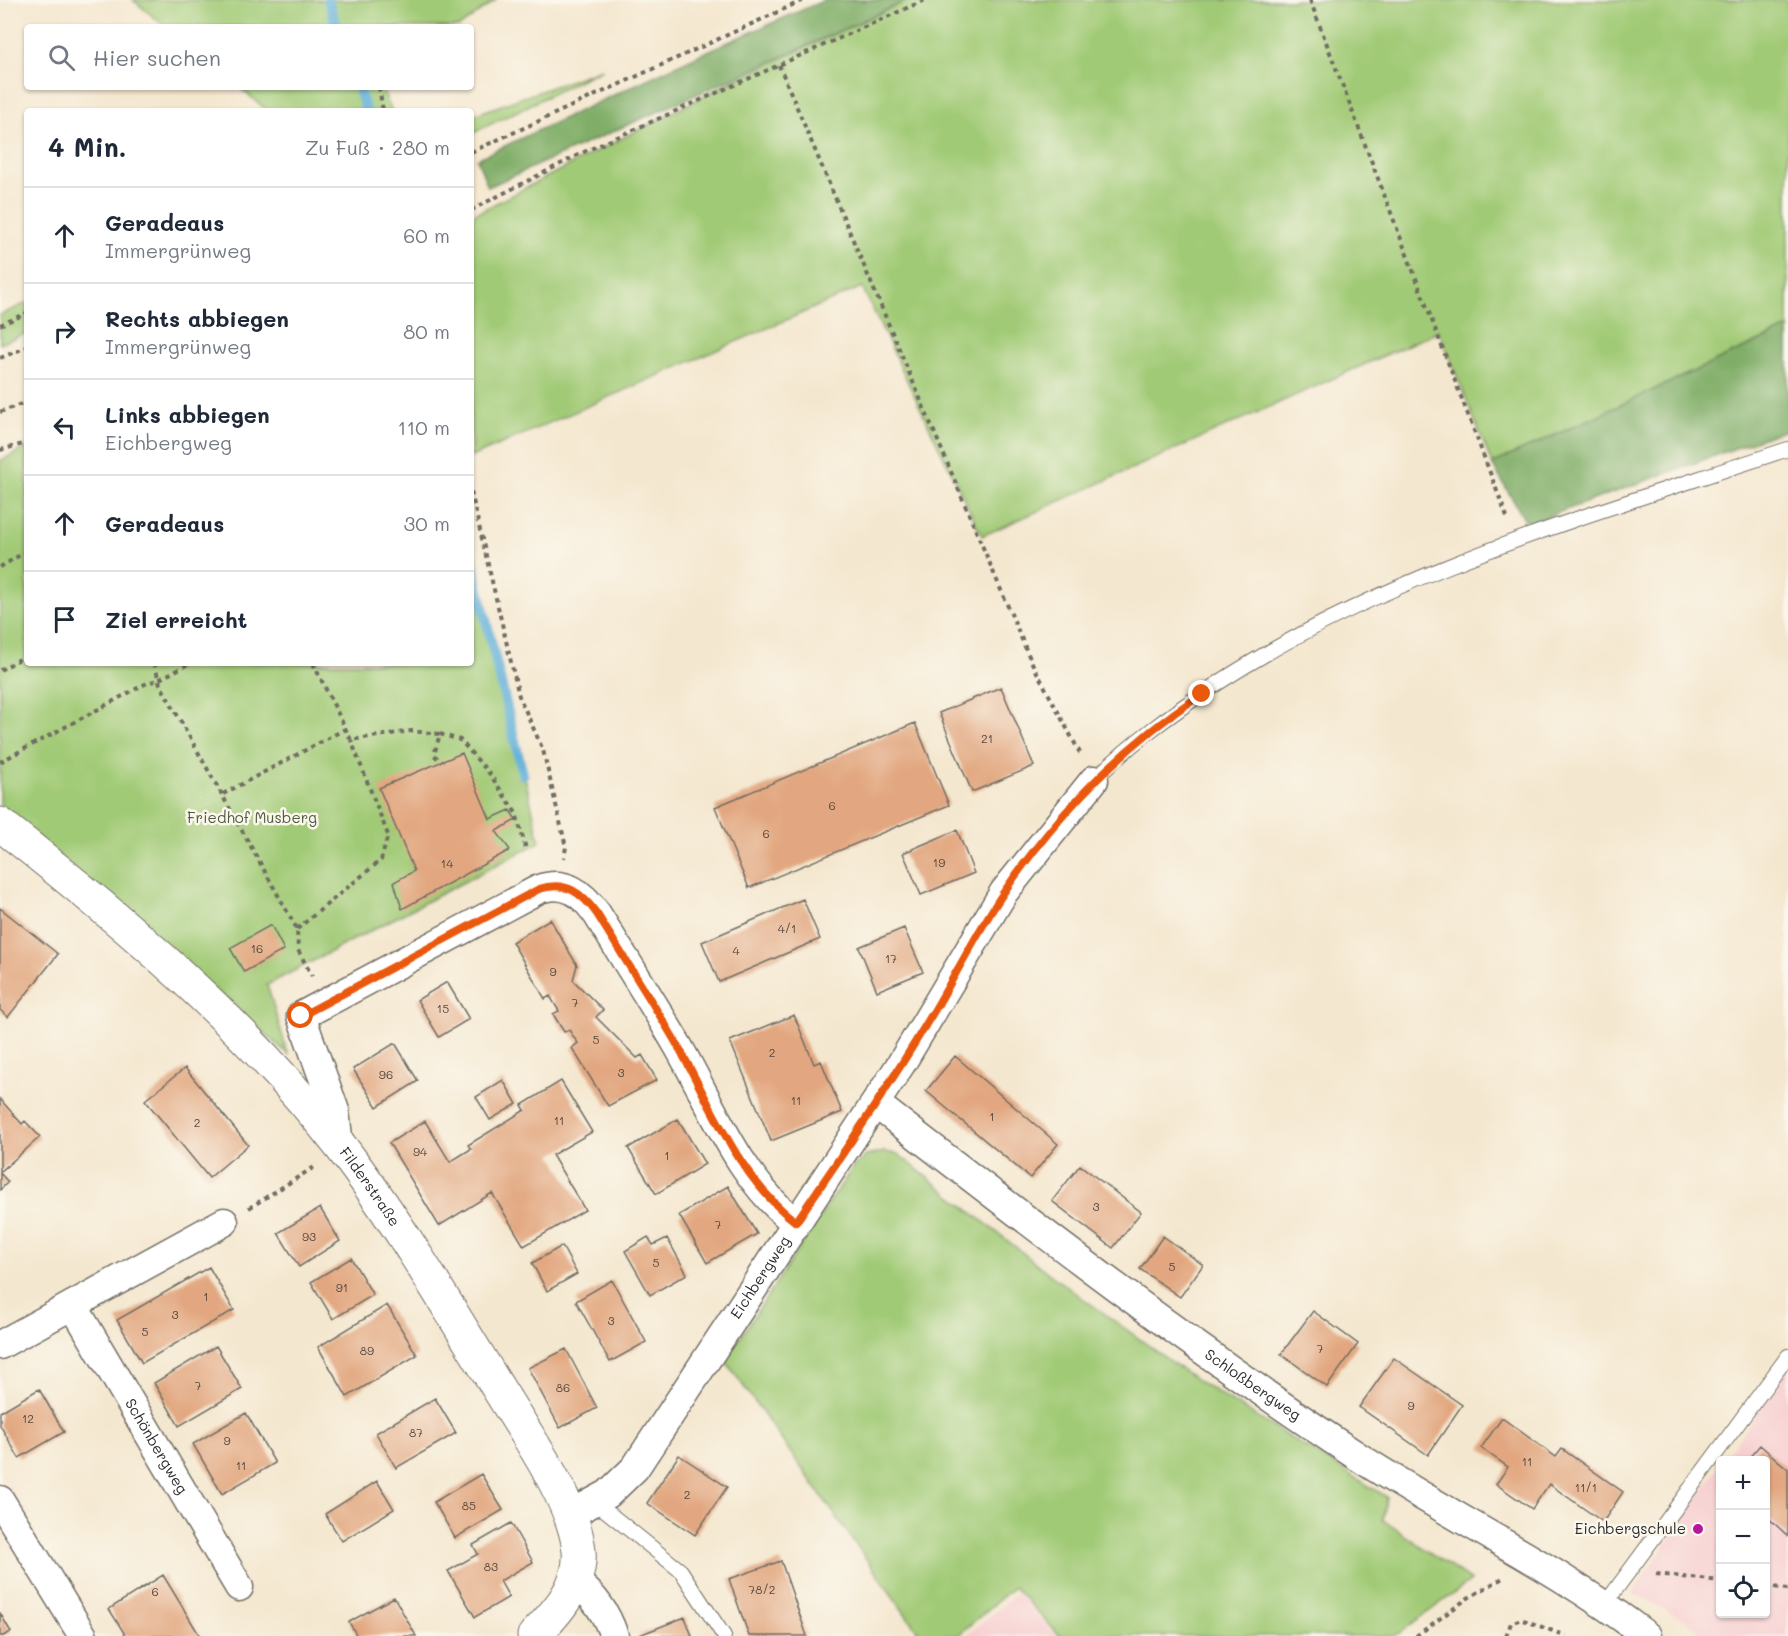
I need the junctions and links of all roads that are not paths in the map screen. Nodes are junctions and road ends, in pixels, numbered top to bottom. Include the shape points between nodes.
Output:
1 (1788, 449) edge
2 (1094, 780) joint
3 (0, 824) edge
4 (876, 1104) junction
5 (339, 1145) junction
6 (224, 1222) road end
7 (796, 1222) junction
8 (73, 1305) junction
9 (0, 1346) edge
10 (1788, 1356) edge
11 (0, 1500) edge
12 (582, 1509) junction
13 (574, 1581) junction
14 (239, 1587) dead end
15 (1605, 1604) junction
16 (83, 1636) edge
17 (534, 1636) edge
18 (614, 1636) edge
19 (724, 1636) edge
20 (1647, 1636) edge

1 - 2 lane via 1515,541 1390,589 1298,634 1170,714
2 - 4 street, Eichbergweg via 1004,892
3 - 5 main road, Filderstraße via 113,914 195,987
4 - 7 street, Eichbergweg
4 - 15 street, Schloßbergweg via 1053,1241 1251,1386 1355,1455
5 - 7 street via 335,1111 301,1016 539,889 560,885 585,898 597,914 747,1169 776,1208
5 - 12 main road, Filderstraße via 393,1220 532,1445
6 - 8 street
7 - 12 street, Eichbergweg via 635,1468
8 - 9 street
8 - 14 street, Schönbergweg
10 - 15 lane
11 - 16 street
12 - 13 main road, Filderstraße
12 - 19 lane via 681,1571
13 - 17 main road, Filderstraße via 563,1604
13 - 18 street via 592,1595 606,1614
15 - 20 street, Schloßbergweg

